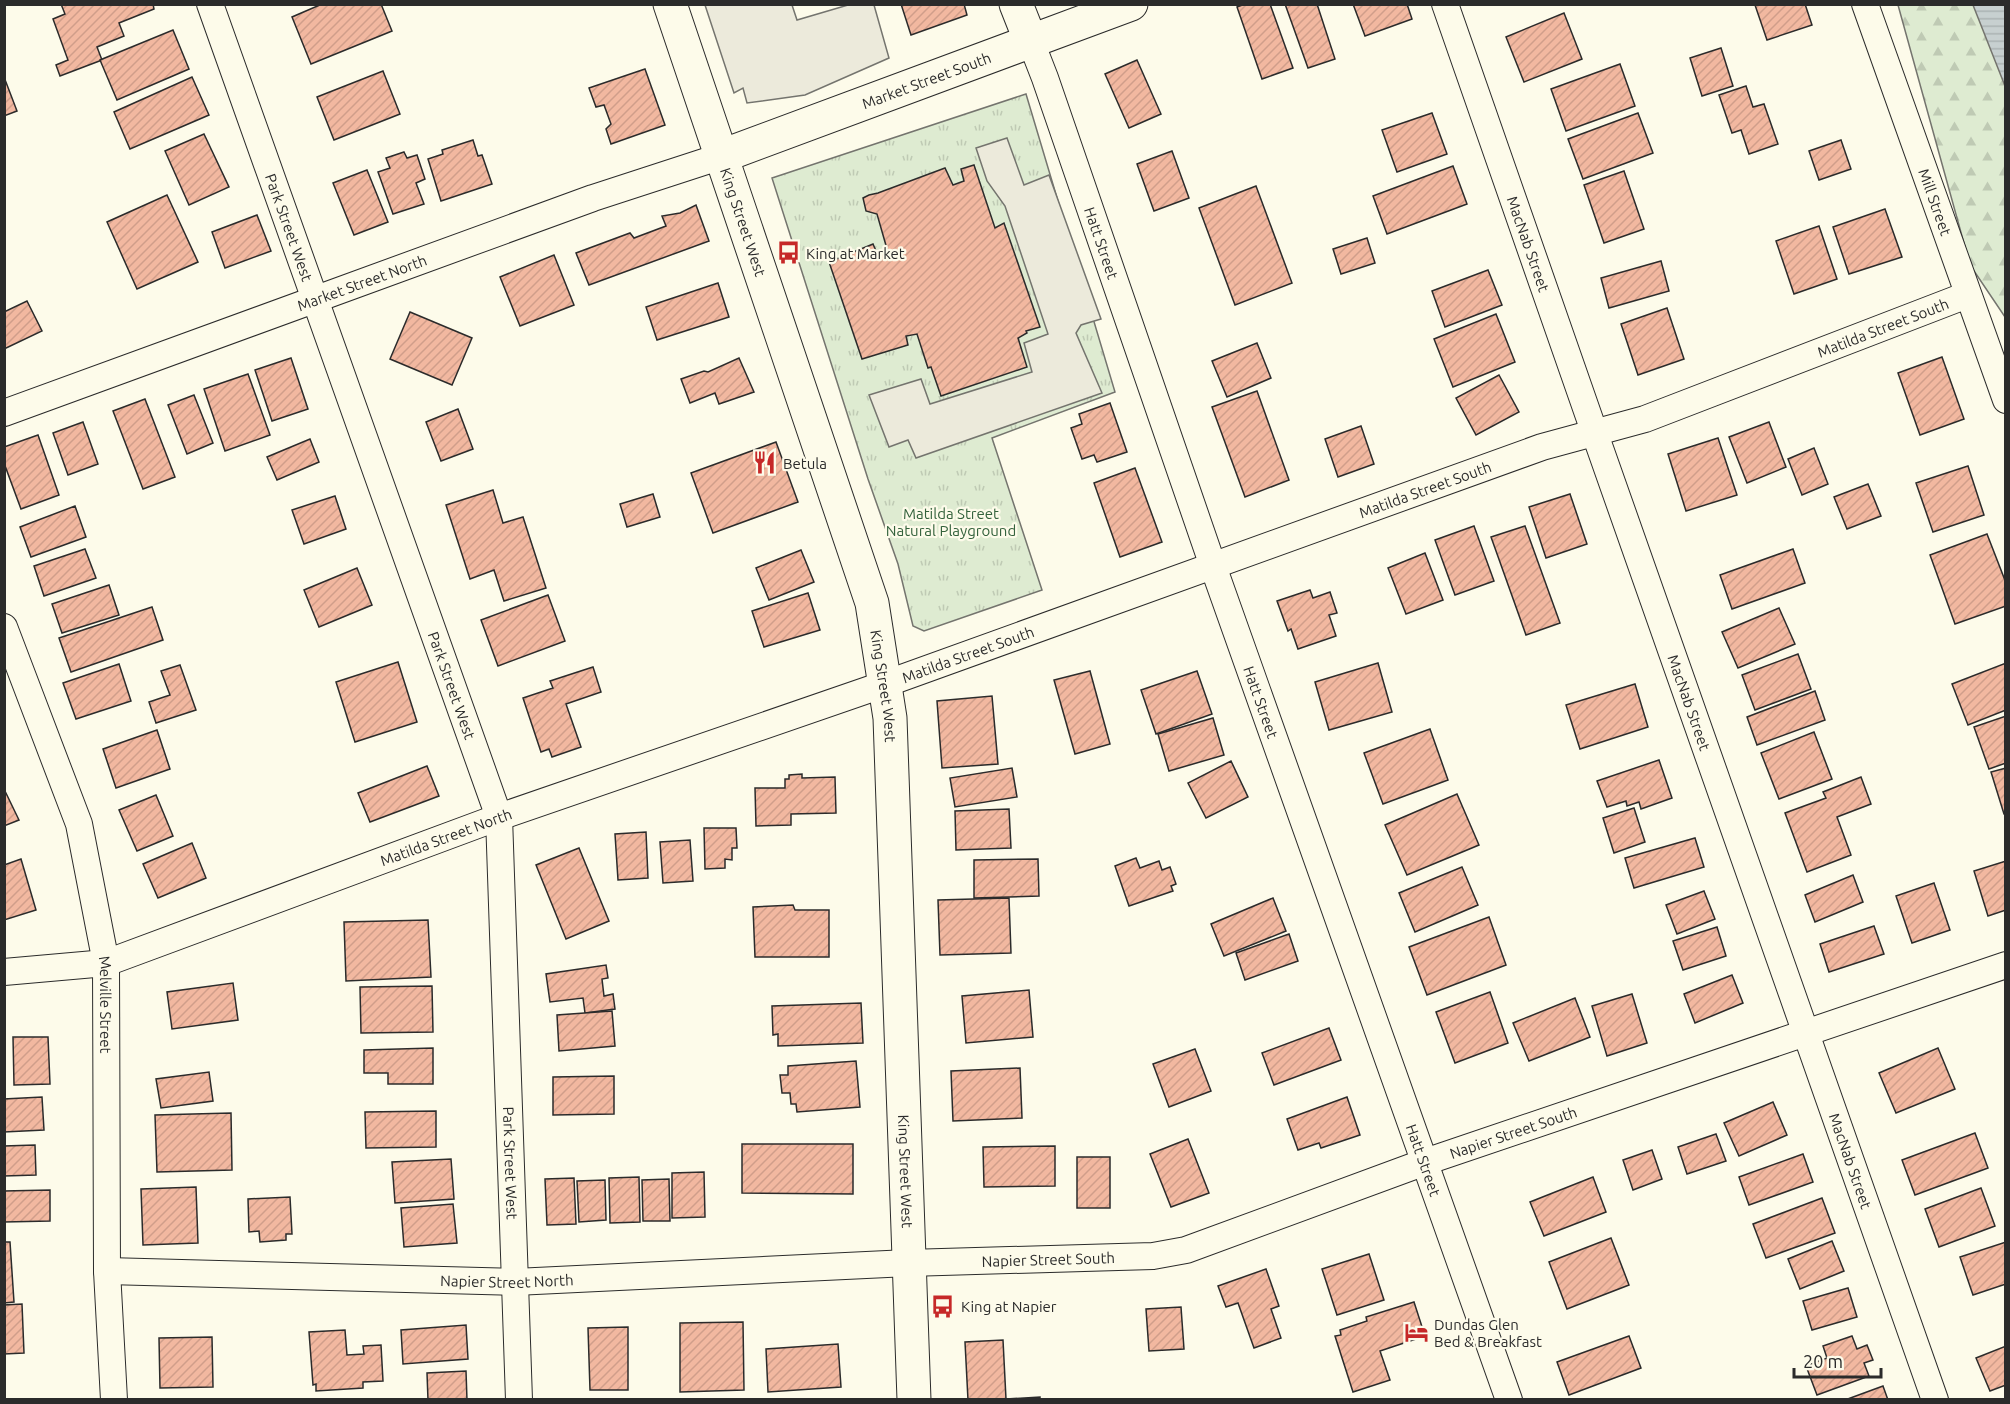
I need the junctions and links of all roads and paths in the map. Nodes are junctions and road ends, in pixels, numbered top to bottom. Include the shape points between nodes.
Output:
1 (210, 4) edge
2 (670, 4) edge
3 (1016, 4) edge
4 (1131, 4) edge
5 (1445, 4) edge
6 (1864, 4) edge
7 (1030, 42) junction
8 (722, 156) junction
9 (1967, 295) junction
10 (314, 299) junction
11 (2006, 400) edge
12 (4, 413) edge
13 (1594, 434) junction
14 (1213, 566) junction
15 (4, 627) edge
16 (885, 684) junction
17 (499, 817) junction
18 (106, 963) junction
19 (2006, 965) edge
20 (4, 972) edge
21 (1806, 1033) junction
22 (1425, 1162) junction
23 (908, 1263) junction
24 (107, 1271) junction
25 (515, 1282) junction
26 (114, 1400) edge
27 (519, 1400) edge
28 (914, 1400) edge
29 (1509, 1400) edge
30 (1935, 1400) edge

1 - 10 street, Park Street West
2 - 8 main road, King Street West
3 - 7 main road, Hatt Street
4 - 7 main road, Market Street South
5 - 13 street, MacNab Street
6 - 9 street, Mill Street
7 - 8 main road, Market Street South
7 - 14 street, Hatt Street
8 - 10 street, Market Street North via 593,198
8 - 16 main road, King Street West via 872,603
9 - 11 street, Mill Street
9 - 13 street, Matilda Street South via 1645,419
10 - 12 street, Market Street North
10 - 17 street, Park Street West
13 - 14 street, Matilda Street South via 1542,447
13 - 21 street, MacNab Street
14 - 16 street, Matilda Street South
14 - 22 street, Hatt Street
15 - 18 street, Melville Street via 80,824
16 - 17 street, Matilda Street North
16 - 23 main road, King Street West via 890,718
17 - 18 street, Matilda Street North
17 - 25 street, Park Street West
18 - 20 street, Matilda Street North
18 - 24 street, Melville Street
19 - 21 street, Napier Street South
21 - 22 street, Napier Street South
21 - 30 street, MacNab Street
22 - 23 street, Napier Street South via 1186,1250 1153,1256
22 - 29 street, Hatt Street
23 - 25 street, Napier Street North
23 - 28 main road, King Street West
24 - 25 street, Napier Street North
24 - 26 street, Melville Street
25 - 27 street, Park Street West

